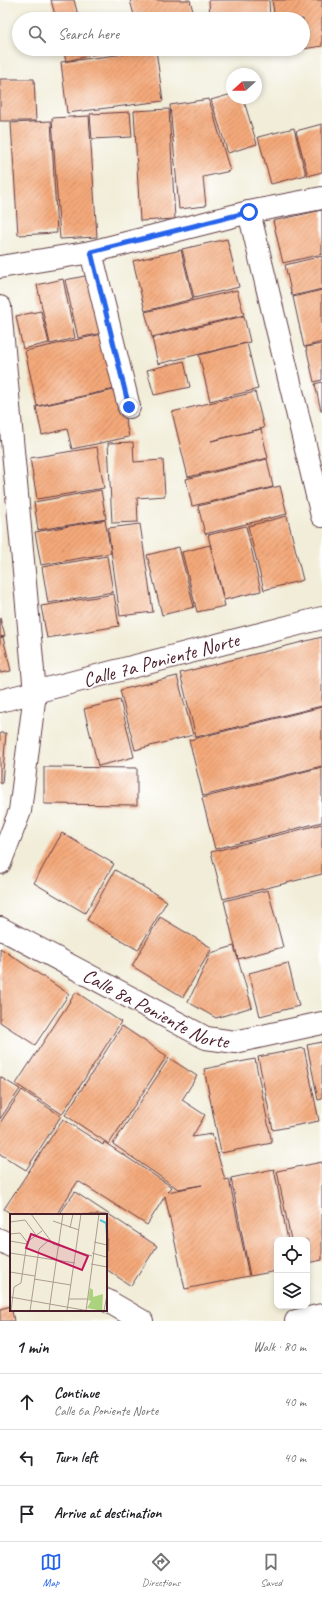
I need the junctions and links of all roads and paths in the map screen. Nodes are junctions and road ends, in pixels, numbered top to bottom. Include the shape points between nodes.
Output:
1 (322, 198) edge
2 (249, 212) junction
3 (91, 252) junction
4 (0, 267) edge
5 (0, 307) edge
6 (129, 407) dead end
7 (322, 516) edge
8 (322, 618) edge
9 (35, 693) junction
10 (0, 701) edge
11 (0, 863) edge
12 (0, 928) edge
13 (322, 1023) edge
14 (0, 1240) edge
15 (10, 1245) edge
16 (107, 1301) edge
17 (322, 1315) edge
18 (142, 1321) edge
19 (296, 1321) edge

1 - 2 street
2 - 3 street
2 - 7 street
3 - 4 street
3 - 6 street
5 - 9 street
8 - 9 street, Calle 7a Poniente Norte
9 - 10 street, Calle 7a Poniente Norte
9 - 11 street via 20,811
12 - 13 street, Calle 8a Poniente Norte via 206,1038 235,1042
14 - 15 street
16 - 18 street
17 - 19 street

